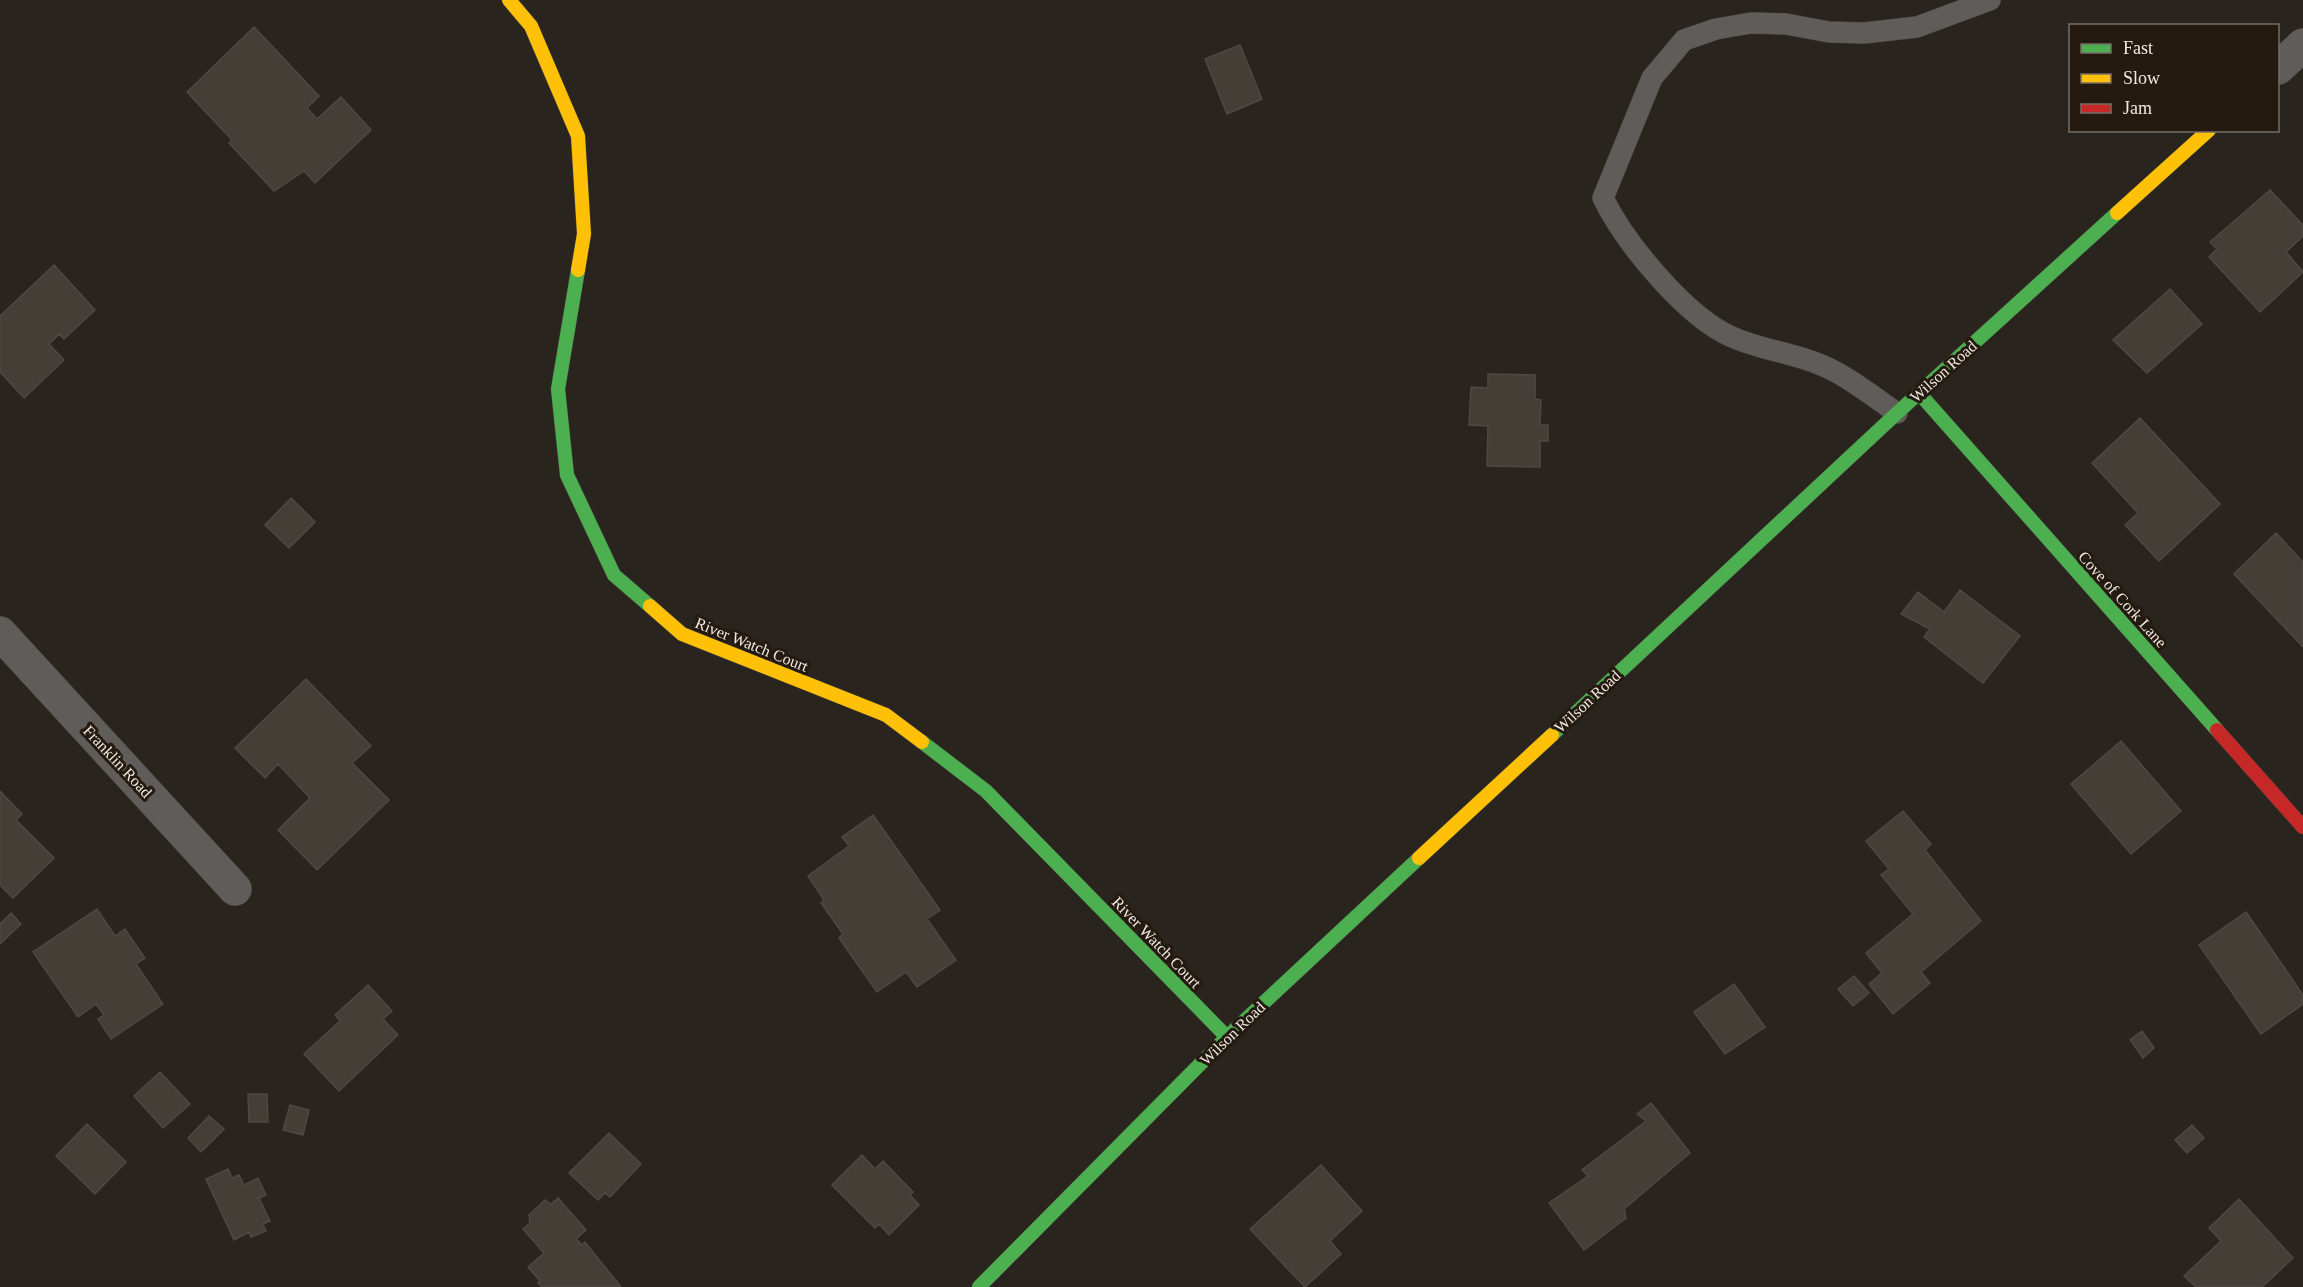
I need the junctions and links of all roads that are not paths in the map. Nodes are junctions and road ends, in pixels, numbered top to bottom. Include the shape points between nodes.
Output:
1 (509, 0) edge
2 (1990, 0) edge
3 (2303, 45) edge
4 (2279, 66) edge
5 (2207, 132) edge
6 (1919, 393) junction
7 (1897, 413) junction
8 (0, 633) edge
9 (2303, 827) edge
10 (235, 889) dead end
11 (1227, 1037) junction
12 (979, 1287) edge

1 - 11 street, River Watch Court via 531,26 578,136 584,234 558,389 567,475 614,575 682,634 886,715 986,791
2 - 7 lane via 1917,27 1864,33 1751,23 1684,40 1652,78 1603,198 1654,271 1689,308 1732,337 1829,368
3 - 4 street
5 - 6 street, Wilson Road
6 - 7 street, Wilson Road
6 - 9 street, Cove of Cork Lane
7 - 11 street, Wilson Road
8 - 10 street, Franklin Road
11 - 12 street, Wilson Road

